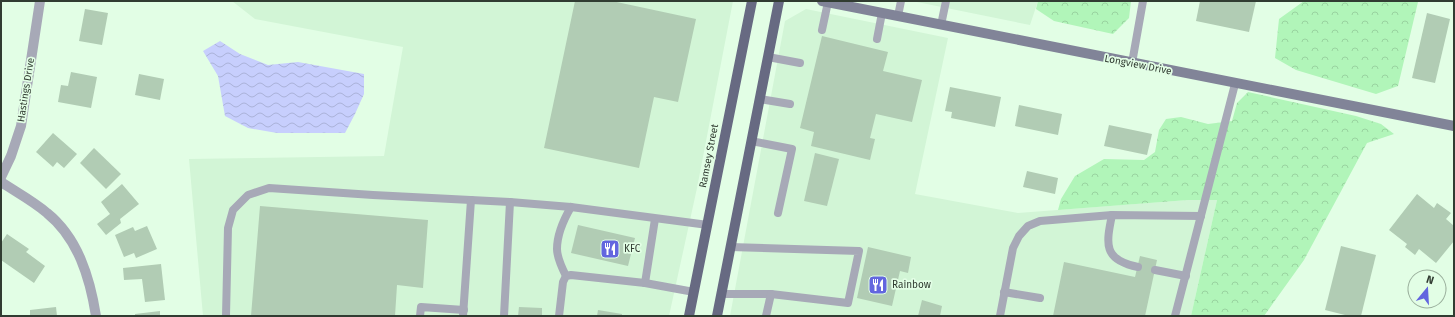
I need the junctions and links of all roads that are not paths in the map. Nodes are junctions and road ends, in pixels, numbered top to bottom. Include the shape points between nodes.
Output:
1 (40, 1) edge
2 (752, 1) edge
3 (779, 1) edge
4 (901, 1) edge
5 (946, 1) edge
6 (1143, 1) edge
7 (825, 2) edge
8 (882, 13) junction
9 (898, 16) junction
10 (941, 25) junction
11 (822, 30) dead end
12 (877, 39) dead end
13 (768, 57) junction
14 (800, 63) dead end
15 (1132, 63) junction
16 (1235, 84) junction
17 (760, 99) junction
18 (790, 104) dead end
19 (1454, 126) edge
20 (751, 141) junction
21 (1, 177) edge
22 (1, 182) edge
23 (471, 200) junction
24 (510, 202) junction
25 (571, 207) junction
26 (778, 213) dead end
27 (1112, 215) junction
28 (1201, 216) junction
29 (655, 218) junction
30 (708, 225) junction
31 (730, 247) junction
32 (1138, 266) dead end
33 (1155, 270) dead end
34 (566, 276) junction
35 (1186, 276) junction
36 (645, 283) junction
37 (694, 292) junction
38 (1004, 292) junction
39 (721, 294) junction
40 (771, 294) junction
41 (1040, 298) dead end
42 (464, 313) edge
43 (96, 316) edge
44 (226, 316) edge
45 (420, 316) edge
46 (504, 316) edge
47 (560, 316) edge
48 (689, 316) edge
49 (717, 316) edge
50 (766, 316) edge
51 (1000, 316) edge
52 (1175, 316) edge

1 - 21 street, Hastings Drive via 21,126
2 - 30 main road, Ramsey Street
3 - 13 main road
4 - 9 lane
5 - 10 lane
6 - 15 lane
7 - 8 street, Longview Drive
7 - 11 lane
8 - 9 street, Longview Drive
8 - 12 lane
9 - 10 street, Longview Drive
10 - 15 street, Longview Drive
13 - 14 lane
13 - 17 main road
15 - 16 street, Longview Drive
16 - 19 street, Longview Drive
16 - 28 lane
17 - 18 lane
17 - 20 main road
20 - 26 lane via 792,148
20 - 31 main road
22 - 43 street via 48,213 71,240 80,256 93,296
23 - 24 lane
23 - 42 lane
23 - 44 lane via 269,188 248,195 234,210 228,228
24 - 25 lane
24 - 46 lane
25 - 29 lane
25 - 34 lane via 560,232 557,249
27 - 28 lane
27 - 32 lane via 1107,238 1109,248 1116,259
27 - 38 lane via 1040,222 1028,226 1013,248
28 - 35 lane
29 - 30 lane
29 - 36 lane
30 - 37 main road, Ramsey Street
31 - 39 main road
31 - 40 lane via 859,251 848,303
33 - 35 lane
34 - 36 lane
34 - 47 lane via 563,282
35 - 52 lane
36 - 37 lane
37 - 48 main road, Ramsey Street
38 - 41 lane
38 - 51 lane
39 - 40 lane
39 - 49 main road
40 - 50 lane
42 - 45 lane via 421,307

